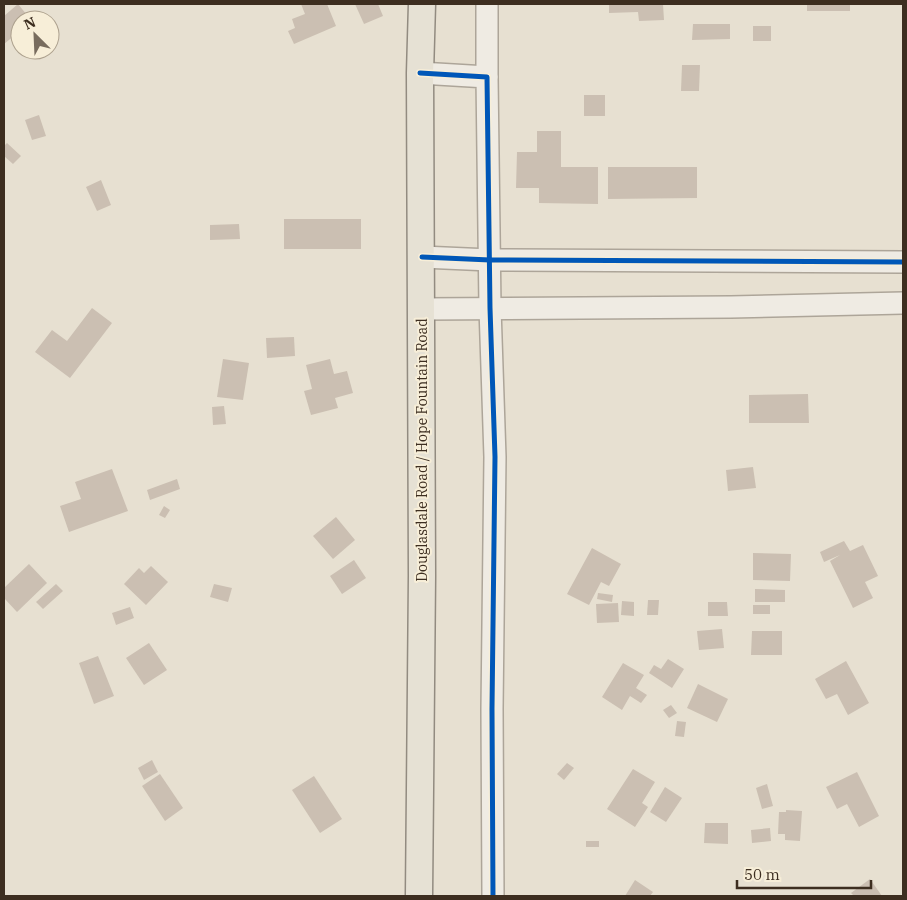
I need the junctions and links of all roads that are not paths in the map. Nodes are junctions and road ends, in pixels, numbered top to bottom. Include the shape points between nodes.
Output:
1 (422, 4) edge
2 (487, 4) edge
3 (420, 73) junction
4 (487, 77) junction
5 (422, 257) junction
6 (490, 260) junction
7 (903, 262) edge
8 (903, 303) edge
9 (490, 308) junction
10 (422, 309) junction
11 (419, 896) edge
12 (493, 896) edge

1 - 3 main road, Douglasdale Road / Hope Fountain Road
2 - 4 street
3 - 4 street
3 - 5 main road, Douglasdale Road / Hope Fountain Road
4 - 6 street
5 - 6 street
5 - 10 main road, Douglasdale Road / Hope Fountain Road
6 - 7 street
6 - 9 street
8 - 9 street
9 - 10 street
9 - 12 street via 495,457
10 - 11 main road, Douglasdale Road / Hope Fountain Road

